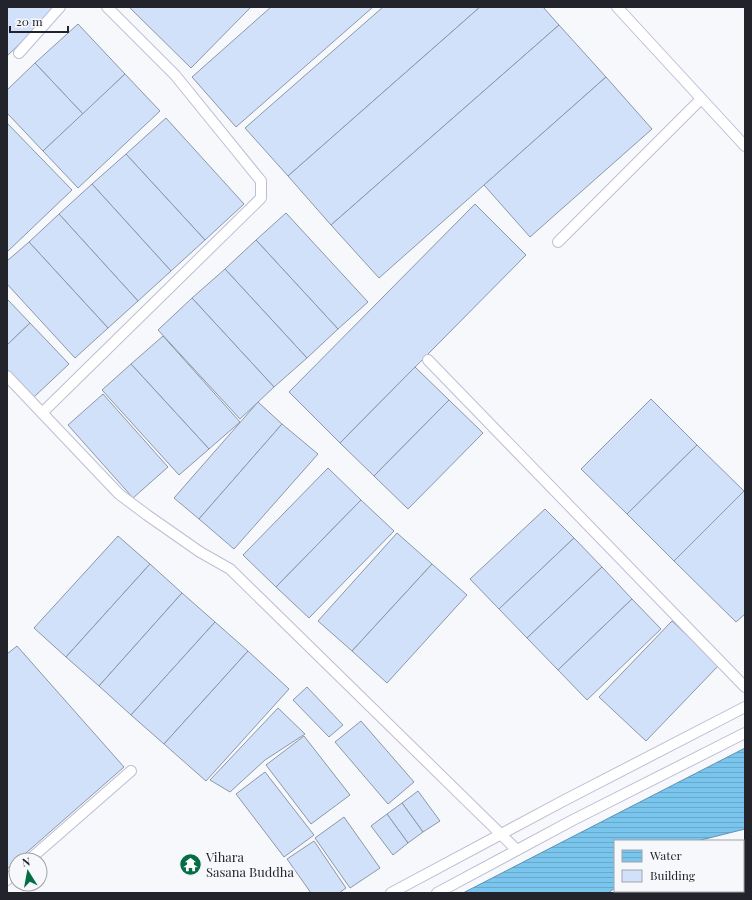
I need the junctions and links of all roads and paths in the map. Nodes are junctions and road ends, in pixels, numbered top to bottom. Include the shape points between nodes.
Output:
1 (60, 7) edge
2 (108, 7) edge
3 (617, 7) edge
4 (19, 53) dead end
5 (701, 99) junction
6 (744, 142) edge
7 (558, 242) dead end
8 (428, 360) dead end
9 (7, 376) edge
10 (42, 413) junction
11 (745, 687) edge
12 (745, 707) edge
13 (745, 733) edge
14 (131, 771) dead end
15 (500, 834) junction
16 (517, 850) junction
17 (38, 852) edge
18 (391, 893) edge
19 (437, 893) edge

1 - 4 lane
2 - 10 lane via 174,75 261,182 261,198
3 - 5 lane
5 - 6 lane
5 - 7 lane
8 - 11 lane
9 - 10 lane
10 - 15 lane via 119,494 200,552 230,569
12 - 15 lane
13 - 16 lane
14 - 17 lane
15 - 16 lane
15 - 18 lane
16 - 19 lane

